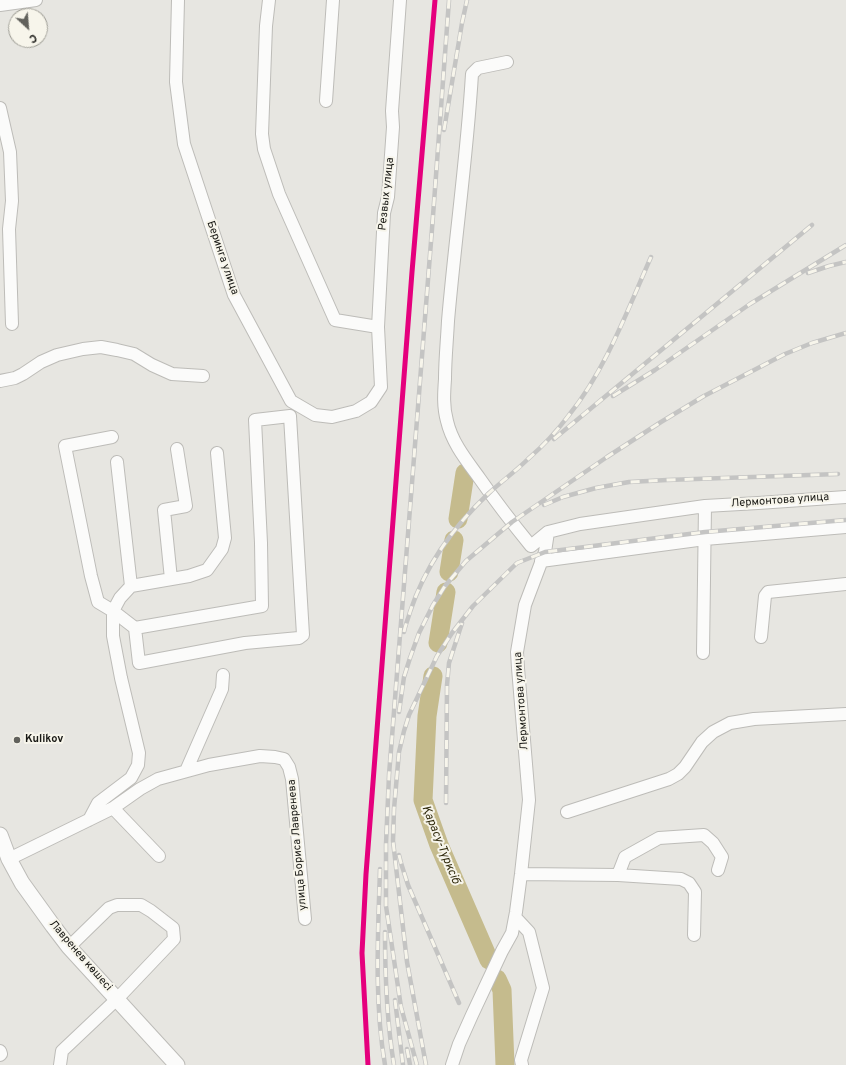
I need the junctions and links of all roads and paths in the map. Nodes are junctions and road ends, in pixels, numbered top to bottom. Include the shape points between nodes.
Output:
1 (36, 0) edge
2 (178, 0) edge
3 (269, 0) edge
4 (333, 0) edge
5 (400, 0) edge
6 (0, 5) edge
7 (507, 62) dead end
8 (326, 101) dead end
9 (1, 115) edge
10 (12, 324) dead end
11 (378, 327) junction
12 (203, 376) dead end
13 (0, 381) edge
14 (381, 387) joint
15 (112, 437) dead end
16 (178, 449) dead end
17 (217, 453) dead end
18 (117, 462) dead end
19 (846, 497) edge
20 (706, 506) junction
21 (846, 527) edge
22 (548, 532) junction
23 (705, 539) junction
24 (541, 561) junction
25 (171, 579) junction
26 (846, 584) edge
27 (131, 586) junction
28 (113, 611) junction
29 (135, 628) junction
30 (761, 638) dead end
31 (703, 653) dead end
32 (223, 675) dead end
33 (846, 714) edge
34 (186, 771) junction
35 (113, 808) junction
36 (567, 812) dead end
37 (89, 820) junction
38 (0, 835) edge
39 (159, 856) dead end
40 (9, 859) junction
41 (718, 870) dead end
42 (521, 874) junction
43 (618, 875) junction
44 (515, 917) junction
45 (305, 919) dead end
46 (694, 935) dead end
47 (69, 947) junction
48 (117, 999) junction
49 (0, 1051) edge
50 (0, 1056) edge
51 (60, 1065) edge
52 (177, 1065) edge
53 (452, 1065) edge
54 (522, 1065) edge

1 - 6 street
2 - 14 street, Беринга улица via 176,82 184,144 234,295 291,401 315,416 332,417 356,411 370,402
3 - 11 street via 262,134 276,187 335,320
4 - 8 street
5 - 11 street, Резвых улица
7 - 22 street via 478,68 472,74 445,361 445,408 452,436 459,450 531,546
9 - 10 street via 10,152
11 - 14 street, Резвых улица
12 - 13 street via 172,374 134,354 102,347 53,356 15,378
15 - 28 street via 65,446 98,602
16 - 25 street via 186,506 164,510
17 - 25 street via 225,538 222,549 207,570
18 - 27 street
19 - 20 street, Лермонтова улица
20 - 22 street, Лермонтова улица via 580,524
20 - 23 street
21 - 23 street
22 - 24 street, Лермонтова улица
23 - 24 street
23 - 31 street
24 - 42 street, Лермонтова улица via 525,605 517,652 529,800
25 - 27 street
26 - 30 street via 768,592 764,596
27 - 28 street
28 - 29 street
28 - 37 street via 113,636 139,753 138,765 131,778 98,803
29 - 29 street via 139,662 245,643 299,638 303,635 290,416 255,420 262,606
32 - 34 street via 222,689
33 - 36 street via 754,719 730,723 713,732 702,742 685,767 669,779
34 - 35 street, улица Бориса Лавренева via 140,789
34 - 45 street, улица Бориса Лавренева via 260,756 284,759 292,779
35 - 37 street, улица Бориса Лавренева
35 - 39 street
37 - 40 street, улица Бориса Лавренева
38 - 40 main road, Лавренев көшесі
40 - 47 main road, Лавренев көшесі via 22,883
41 - 43 street via 722,857 704,835 659,838 625,857
42 - 43 street
42 - 44 street, Лермонтова улица
43 - 46 street via 681,879 689,883 695,892
44 - 53 street, Лермонтова улица via 512,933 472,1015
44 - 54 street via 529,932 542,988 521,1060
47 - 48 main road, Лавренев көшесі
47 - 48 street via 109,908 117,905 140,905 173,928 174,939
48 - 51 street via 62,1051
48 - 52 main road, Лавренев көшесі
49 - 50 street

